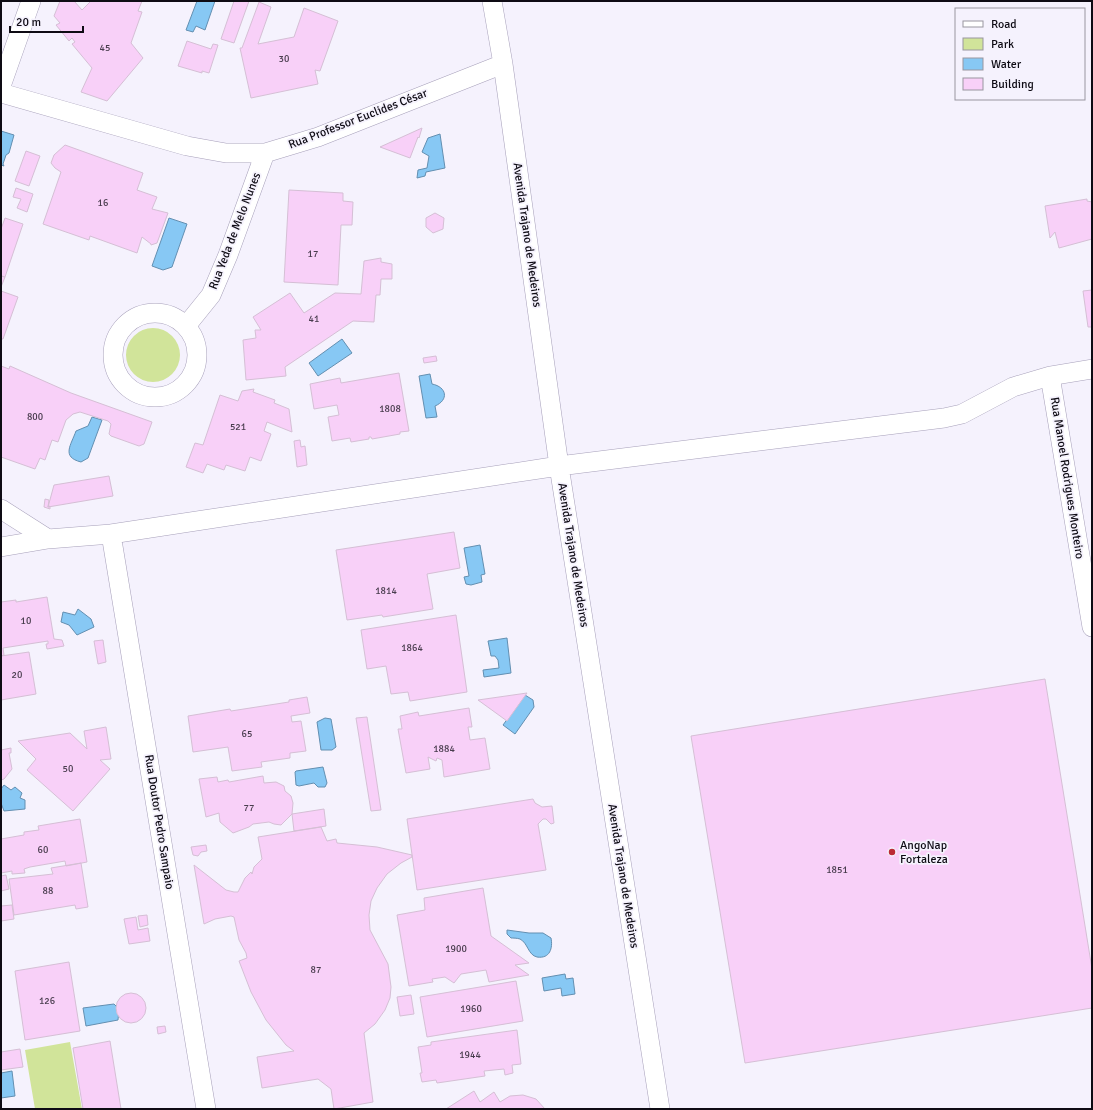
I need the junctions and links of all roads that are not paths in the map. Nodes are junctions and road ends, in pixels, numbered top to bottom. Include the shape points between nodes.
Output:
1 (31, 1) edge
2 (492, 1) edge
3 (503, 64) junction
4 (1, 86) edge
5 (1, 93) edge
6 (265, 153) junction
7 (186, 326) junction
8 (1092, 369) edge
9 (1050, 376) junction
10 (559, 466) junction
11 (1, 509) edge
12 (111, 534) junction
13 (48, 539) junction
14 (1, 547) edge
15 (1092, 626) edge
16 (206, 1109) edge
17 (660, 1109) edge

1 - 4 street
2 - 3 street, Avenida Trajano de Medeiros
3 - 6 street, Rua Professor Euclides César via 318,137
3 - 10 street, Avenida Trajano de Medeiros
5 - 6 street, Rua Professor Euclides César via 187,146 226,153
6 - 7 street, Rua Yeda de Melo Nunes via 211,295
7 - 7 street via 175,318 148,313 124,326 113,352 114,366 120,378 142,395 170,395 182,388 191,378 196,365 197,351 194,338
8 - 9 street
9 - 10 street via 1013,387 962,414 944,418
9 - 15 street, Rua Manoel Rodrigues Monteiro
10 - 12 street
10 - 17 street, Avenida Trajano de Medeiros
11 - 13 street
12 - 13 street
12 - 16 street, Rua Doutor Pedro Sampaio
13 - 14 street

